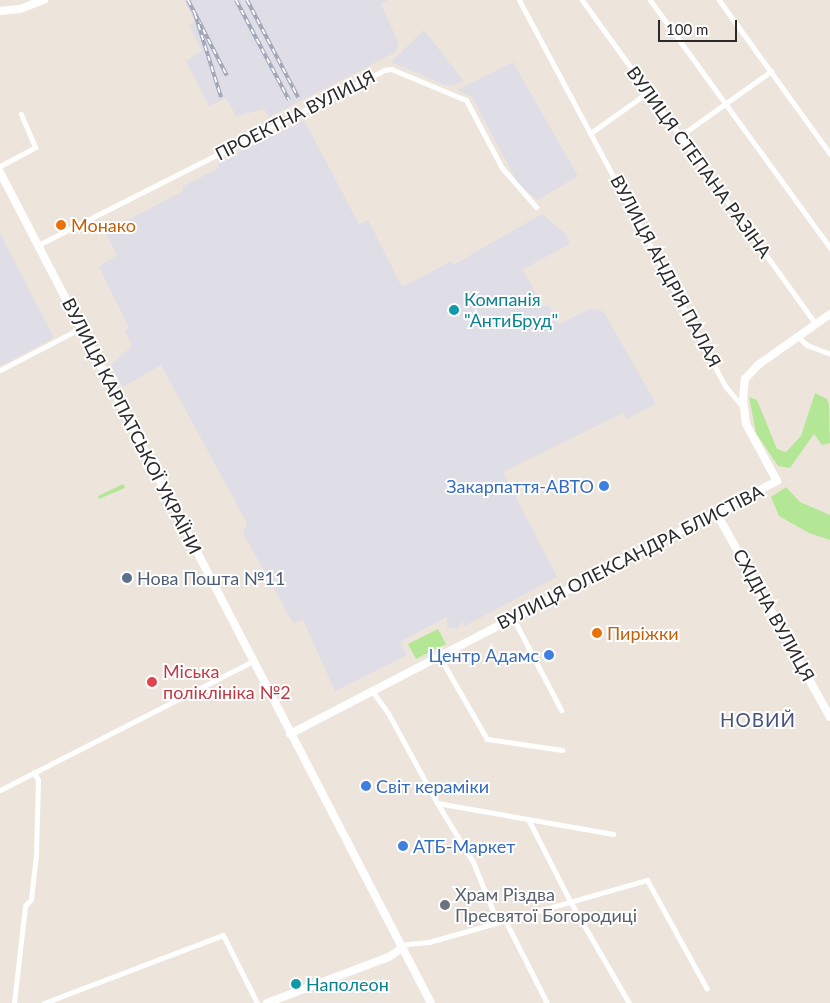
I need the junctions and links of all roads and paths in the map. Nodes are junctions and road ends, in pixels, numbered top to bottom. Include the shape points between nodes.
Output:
1 (44, 0) edge
2 (519, 0) edge
3 (582, 0) edge
4 (650, 0) edge
5 (719, 0) edge
6 (0, 11) edge
7 (771, 71) junction
8 (648, 92) junction
9 (725, 103) junction
10 (21, 114) dead end
11 (592, 132) junction
12 (680, 136) junction
13 (830, 154) edge
14 (0, 166) edge
15 (0, 172) edge
16 (536, 207) dead end
17 (38, 245) junction
18 (830, 248) edge
19 (830, 314) edge
20 (816, 324) junction
21 (81, 328) junction
22 (798, 336) junction
23 (830, 354) edge
24 (0, 370) edge
25 (743, 407) junction
26 (717, 514) junction
27 (513, 618) junction
28 (439, 656) junction
29 (253, 661) junction
30 (372, 691) junction
31 (561, 710) dead end
32 (830, 717) edge
33 (290, 734) junction
34 (562, 750) dead end
35 (34, 772) junction
36 (0, 790) edge
37 (437, 803) junction
38 (528, 820) junction
39 (613, 834) dead end
40 (570, 901) junction
41 (504, 918) junction
42 (497, 921) junction
43 (402, 948) junction
44 (707, 989) dead end
45 (14, 1003) edge
46 (44, 1003) edge
47 (258, 1003) edge
48 (267, 1003) edge
49 (431, 1003) edge
50 (547, 1003) edge
51 (629, 1003) edge

1 - 6 street via 20,10
2 - 11 street, ВУЛИЦЯ АНДРІЯ ПАЛАЯ
3 - 8 street, ВУЛИЦЯ СТЕПАНА РАЗІНА
4 - 9 street
5 - 7 street
7 - 9 street
7 - 13 street
8 - 11 street
8 - 12 street, ВУЛИЦЯ СТЕПАНА РАЗІНА
9 - 12 street
9 - 18 street
10 - 14 street via 35,147
11 - 25 street, ВУЛИЦЯ АНДРІЯ ПАЛАЯ via 726,386
12 - 20 street, ВУЛИЦЯ СТЕПАНА РАЗІНА
15 - 17 street, ВУЛИЦЯ КАРПАТСЬКОЇ УКРАЇНИ
16 - 17 street, ПРОЕКТНА ВУЛИЦЯ via 502,168 466,100 392,69 384,70
17 - 21 street, ВУЛИЦЯ КАРПАТСЬКОЇ УКРАЇНИ
19 - 20 street, ВУЛИЦЯ ОЛЕКСАНДРА БЛИСТІВА
20 - 22 street, ВУЛИЦЯ ОЛЕКСАНДРА БЛИСТІВА
21 - 24 street
21 - 29 street, ВУЛИЦЯ КАРПАТСЬКОЇ УКРАЇНИ
22 - 23 street via 807,345
22 - 25 street, ВУЛИЦЯ ОЛЕКСАНДРА БЛИСТІВА via 748,374 744,383
25 - 26 street, ВУЛИЦЯ ОЛЕКСАНДРА БЛИСТІВА via 748,429 777,481
26 - 27 street, ВУЛИЦЯ ОЛЕКСАНДРА БЛИСТІВА
26 - 32 street, СХІДНА ВУЛИЦЯ
27 - 28 street, ВУЛИЦЯ ОЛЕКСАНДРА БЛИСТІВА
27 - 31 street
28 - 30 street, ВУЛИЦЯ ОЛЕКСАНДРА БЛИСТІВА
28 - 34 street via 488,739
29 - 33 street, ВУЛИЦЯ КАРПАТСЬКОЇ УКРАЇНИ
29 - 35 street
30 - 33 street, ВУЛИЦЯ ОЛЕКСАНДРА БЛИСТІВА
30 - 37 street via 388,713
33 - 43 street, ВУЛИЦЯ КАРПАТСЬКОЇ УКРАЇНИ
35 - 36 street
35 - 45 street via 38,780 32,899 25,906
37 - 38 street
37 - 42 street via 472,862
38 - 39 street
38 - 40 street
40 - 41 street
40 - 44 street via 648,880
40 - 51 street
41 - 42 street
41 - 50 street
42 - 43 street via 429,942 406,944
43 - 48 street via 384,959
43 - 49 street, ВУЛИЦЯ КАРПАТСЬКОЇ УКРАЇНИ
46 - 47 street via 222,935

